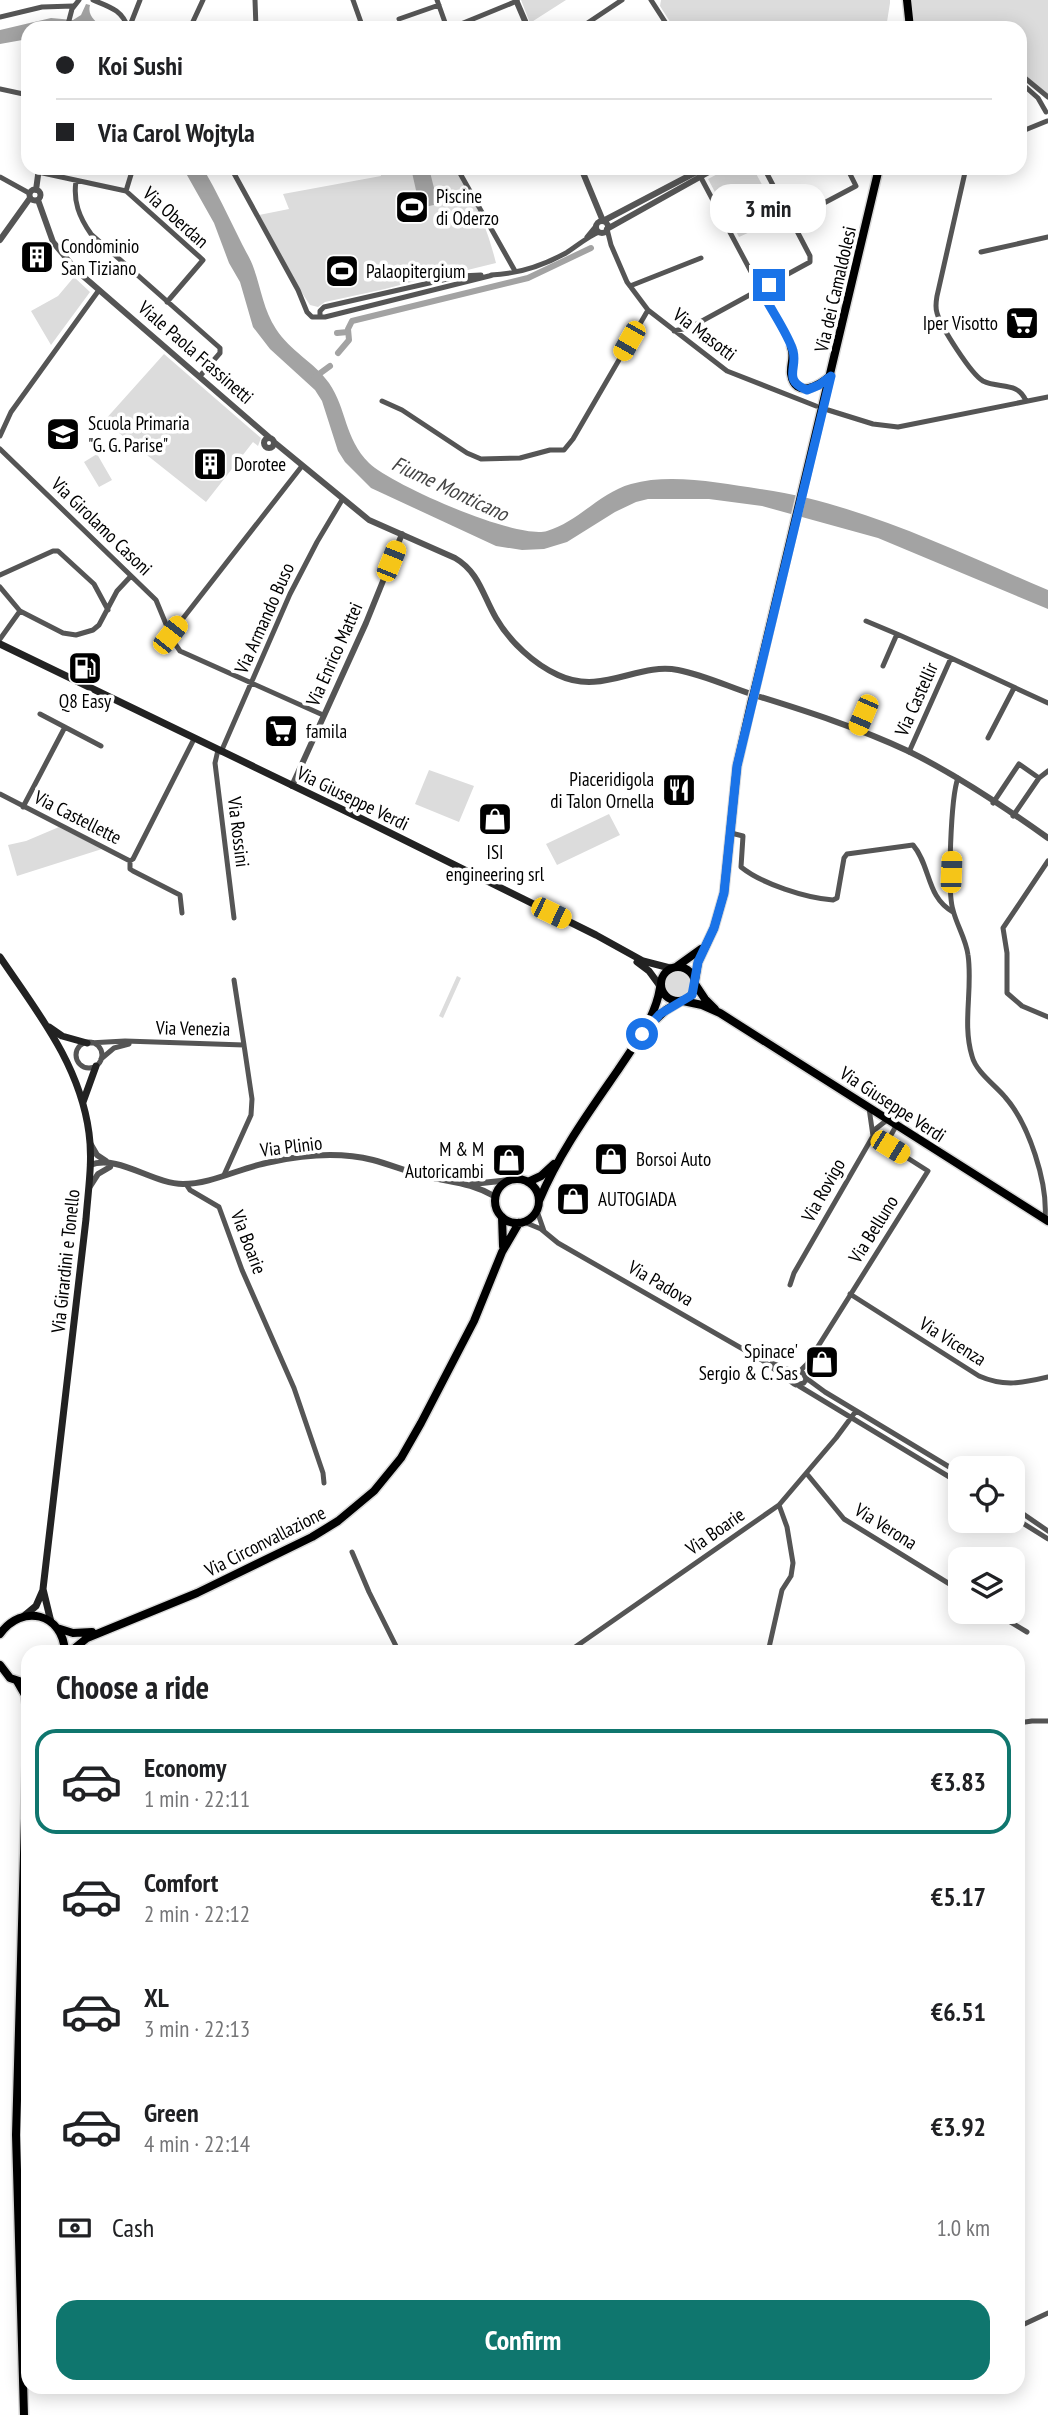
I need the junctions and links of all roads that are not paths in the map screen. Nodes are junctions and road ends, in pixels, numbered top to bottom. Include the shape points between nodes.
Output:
1 (79, 0) edge
2 (93, 0) edge
3 (140, 0) edge
4 (203, 0) edge
5 (255, 0) edge
6 (353, 0) edge
7 (622, 0) edge
8 (651, 0) edge
9 (517, 1) edge
10 (438, 3) edge
11 (73, 6) junction
12 (0, 17) edge
13 (399, 19) dead end
14 (68, 21) edge
15 (125, 21) edge
16 (131, 21) edge
17 (193, 21) edge
18 (256, 21) edge
19 (360, 21) edge
20 (446, 21) edge
21 (467, 21) edge
22 (524, 21) edge
23 (590, 21) edge
24 (664, 21) edge
25 (1027, 80) edge
26 (1027, 88) edge
27 (0, 89) edge
28 (21, 94) edge
29 (1048, 97) edge
30 (1047, 111) edge
31 (1047, 122) edge
32 (1027, 129) edge
33 (38, 175) edge
34 (56, 175) edge
35 (131, 175) edge
36 (235, 175) edge
37 (461, 175) edge
38 (584, 175) edge
39 (696, 175) edge
40 (703, 175) edge
41 (768, 175) edge
42 (850, 175) edge
43 (877, 175) edge
44 (964, 175) edge
45 (0, 177) edge
46 (76, 181) junction
47 (126, 191) junction
48 (32, 194) junction
49 (792, 220) junction
50 (601, 227) junction
51 (3, 230) edge
52 (1048, 237) edge
53 (0, 240) edge
54 (981, 252) dead end
55 (701, 258) dead end
56 (515, 271) junction
57 (493, 275) junction
58 (457, 277) junction
59 (456, 285) junction
60 (630, 286) junction
61 (400, 287) junction
62 (99, 290) junction
63 (761, 290) junction
64 (403, 298) junction
65 (167, 302) junction
66 (648, 310) junction
67 (320, 316) junction
68 (691, 327) junction
69 (674, 331) junction
70 (687, 341) junction
71 (791, 347) joint
72 (200, 376) junction
73 (831, 376) junction
74 (1048, 397) edge
75 (382, 401) dead end
76 (1026, 401) junction
77 (817, 405) dead end
78 (828, 410) dead end
79 (0, 436) edge
80 (0, 449) edge
81 (302, 466) junction
82 (342, 500) junction
83 (402, 534) junction
84 (0, 575) edge
85 (131, 576) junction
86 (0, 587) edge
87 (108, 610) junction
88 (20, 611) junction
89 (866, 621) dead end
90 (170, 635) junction
91 (897, 635) junction
92 (0, 641) edge
93 (951, 658) junction
94 (883, 666) dead end
95 (251, 684) junction
96 (1014, 688) junction
97 (869, 699) dead end
98 (1048, 703) edge
99 (40, 714) dead end
100 (323, 715) junction
101 (65, 727) junction
102 (856, 730) junction
103 (988, 738) dead end
104 (194, 739) junction
105 (101, 746) dead end
106 (219, 751) junction
107 (909, 752) junction
108 (1048, 771) edge
109 (958, 778) junction
110 (1038, 778) junction
111 (292, 786) junction
112 (0, 794) edge
113 (993, 803) junction
114 (23, 807) junction
115 (1013, 816) junction
116 (731, 833) junction
117 (1048, 838) edge
118 (130, 861) junction
119 (1048, 861) edge
120 (953, 912) junction
121 (182, 913) dead end
122 (234, 918) dead end
123 (616, 947) junction
124 (704, 947) junction
125 (0, 957) edge
126 (673, 968) junction
127 (234, 980) dead end
128 (695, 982) junction
129 (660, 987) junction
130 (682, 1001) junction
131 (720, 1013) junction
132 (1048, 1017) edge
133 (46, 1025) junction
134 (642, 1034) junction
135 (88, 1043) junction
136 (132, 1043) junction
137 (244, 1045) junction
138 (101, 1059) junction
139 (96, 1066) junction
140 (83, 1102) junction
141 (869, 1108) junction
142 (887, 1120) junction
143 (896, 1126) junction
144 (873, 1133) junction
145 (90, 1143) junction
146 (886, 1144) junction
147 (558, 1159) junction
148 (90, 1165) junction
149 (112, 1165) junction
150 (224, 1174) junction
151 (511, 1181) junction
152 (528, 1182) junction
153 (186, 1184) junction
154 (470, 1184) junction
155 (88, 1189) junction
156 (496, 1197) junction
157 (539, 1201) junction
158 (537, 1211) junction
159 (502, 1217) junction
160 (1046, 1220) edge
161 (522, 1222) junction
162 (545, 1234) junction
163 (502, 1252) junction
164 (790, 1285) dead end
165 (850, 1294) junction
166 (762, 1360) junction
167 (801, 1374) junction
168 (1048, 1377) edge
169 (797, 1385) junction
170 (855, 1414) junction
171 (948, 1467) edge
172 (807, 1474) junction
173 (948, 1475) edge
174 (324, 1483) dead end
175 (779, 1505) junction
176 (1025, 1515) edge
177 (1025, 1524) edge
178 (1048, 1531) edge
179 (1048, 1538) edge
180 (352, 1552) dead end
181 (948, 1583) edge
182 (43, 1590) junction
183 (24, 1616) junction
184 (1014, 1624) edge
185 (54, 1625) junction
186 (105, 1629) junction
187 (1027, 1632) dead end
188 (0, 1634) edge
189 (65, 1645) edge
190 (76, 1645) edge
191 (396, 1645) edge
192 (578, 1645) edge
193 (770, 1645) edge
194 (0, 1665) edge
195 (0, 1679) edge
196 (13, 1679) junction
197 (21, 1682) edge
198 (21, 1689) edge
199 (1048, 1721) edge
200 (1025, 1722) edge
201 (21, 1959) edge
202 (21, 2310) edge
203 (1048, 2313) edge
204 (1025, 2324) edge
205 (23, 2394) edge
206 (24, 2415) edge

1 - 11 street
2 - 15 street via 114,7
3 - 16 street
4 - 17 street
5 - 18 street
6 - 19 street
7 - 23 street
8 - 24 street
9 - 21 street
9 - 22 street
10 - 13 street
10 - 20 street
11 - 12 street via 42,7
11 - 14 street
25 - 29 street
26 - 30 street
27 - 28 street
30 - 31 street
31 - 32 street
33 - 48 street
34 - 46 street, Via Oberdan
35 - 47 street
36 - 67 street via 307,312
37 - 56 street
38 - 50 street, Via Masotti
39 - 50 street
40 - 63 street
41 - 49 street
42 - 49 street via 856,186
43 - 73 main road, Via dei Camaldolesi
44 - 76 street via 937,296 937,315 974,373 983,381 1016,389
45 - 48 street
46 - 47 street, Via Oberdan
46 - 65 street via 75,200 91,234
47 - 65 street, Via Oberdan via 203,260
48 - 51 street
48 - 62 street, Viale Paola Frassinetti via 61,253
49 - 63 street via 810,262
50 - 56 street via 563,254
50 - 60 street, Via Masotti
51 - 53 street
52 - 54 street
55 - 60 street
56 - 57 street
57 - 58 street
57 - 59 street
58 - 59 street
58 - 61 street
59 - 64 street
60 - 66 street, Via Masotti
61 - 64 street
61 - 67 street via 324,307
62 - 72 street, Viale Paola Frassinetti
62 - 79 street via 11,412
63 - 68 street
63 - 71 street
64 - 67 street
65 - 72 street via 220,348
66 - 69 street, Via Masotti
66 - 75 street via 564,450 481,459
68 - 69 street
68 - 70 street
69 - 70 street, Via Masotti
70 - 77 street, Via Masotti via 732,374
71 - 73 main road via 791,375 800,387 813,388
72 - 81 street, Viale Paola Frassinetti
73 - 116 main road, Via dei Camaldolesi, bridge via 737,766
74 - 76 street
76 - 78 street via 898,427 873,425
80 - 85 street, Via Girolamo Casoni
81 - 82 street, Viale Paola Frassinetti
81 - 90 street
82 - 83 street, Viale Paola Frassinetti via 369,520
82 - 95 street, Via Armando Buso via 290,594
83 - 100 street, Via Enrico Mattei
83 - 102 street, Viale Paola Frassinetti via 466,565 508,634 559,676 606,682 655,670 678,670
84 - 87 street via 58,551 94,583
85 - 87 street
85 - 90 street, Via Girolamo Casoni via 156,600
86 - 88 street
87 - 88 street via 93,630 76,635
88 - 92 street
89 - 91 street, Via Castellir
90 - 95 street via 185,655
91 - 93 street, Via Castellir
91 - 94 street
92 - 104 main road, Via Giuseppe Verdi
93 - 96 street, Via Castellir
93 - 107 street, Via Castellir
95 - 100 street
95 - 106 street, Via Armando Buso
96 - 98 street, Via Castellir
96 - 103 street
97 - 102 street
99 - 101 street
100 - 111 street, Via Enrico Mattei
101 - 105 street
101 - 114 street
102 - 107 street, Viale Paola Frassinetti
104 - 106 main road, Via Giuseppe Verdi
104 - 118 street, Via Castellette
106 - 111 main road, Via Giuseppe Verdi
106 - 122 street, Via Rossini via 215,769
107 - 109 street, Viale Paola Frassinetti
108 - 110 street
109 - 113 street, Viale Paola Frassinetti
109 - 120 street via 952,816
110 - 113 street via 1019,764
110 - 115 street
111 - 123 main road, Via Giuseppe Verdi
112 - 114 street, Via Castellette
113 - 115 street, Viale Paola Frassinetti
114 - 118 street, Via Castellette
115 - 117 street, Viale Paola Frassinetti
116 - 120 street via 743,836 741,867 751,875 800,894 833,900 847,854 913,845 933,892
116 - 124 main road, Via dei Camaldolesi via 721,910
118 - 121 street via 130,869 180,895
119 - 132 street via 1003,928 1007,993 1022,1006
120 - 160 street via 968,956 972,1056 1023,1121 1040,1154
123 - 126 main road, Via Giuseppe Verdi via 648,963
123 - 129 main road, Via Giuseppe Verdi via 649,971
124 - 126 main road, Via dei Camaldolesi
124 - 128 main road, Via dei Camaldolesi
125 - 133 main road, Via Girardini e Tonello
126 - 128 main road via 686,969
126 - 129 main road via 663,975
127 - 137 street
128 - 130 main road via 692,995
128 - 131 main road, Via Giuseppe Verdi
129 - 130 main road via 670,1000
129 - 134 main road
130 - 131 main road, Via Giuseppe Verdi
130 - 134 main road via 660,1014
131 - 141 main road, Via Giuseppe Verdi
133 - 135 main road via 62,1036
133 - 140 main road, Via Girardini e Tonello via 73,1071
134 - 147 main road
135 - 136 street, Via Venezia
135 - 138 street via 100,1049
135 - 139 street via 78,1049 77,1060 85,1067
136 - 137 street, Via Venezia
136 - 138 street, Via Venezia via 114,1048
137 - 150 street, Via Venezia via 251,1115
138 - 139 street
139 - 140 main road
140 - 145 main road, Via Girardini e Tonello
141 - 142 main road, Via Giuseppe Verdi
141 - 144 street
142 - 143 main road, Via Giuseppe Verdi
142 - 144 street
143 - 146 street
143 - 160 main road, Via Giuseppe Verdi
144 - 146 street
144 - 164 street, Via Rovigo
145 - 148 main road, Via Girardini e Tonello
145 - 149 street via 97,1155
146 - 165 street, Via Belluno via 928,1171
147 - 152 main road
147 - 157 main road
148 - 149 street, Via Plinio
148 - 155 main road, Via Girardini e Tonello
149 - 153 street, Via Plinio
149 - 155 street via 98,1174
150 - 153 street, Via Plinio
150 - 154 street, Via Plinio via 288,1158 339,1156 370,1159
151 - 152 main road
151 - 154 street, Via Plinio
151 - 156 main road
152 - 157 main road
153 - 174 street, Via Boarie via 219,1207 294,1388
154 - 156 street, Via Plinio
155 - 182 main road, Via Girardini e Tonello
156 - 159 main road
157 - 158 main road
158 - 161 main road
158 - 162 street
159 - 161 main road
159 - 163 main road, Via Circonvallazione
161 - 162 street, Via Padova
161 - 163 main road, Via Circonvallazione
162 - 166 street, Via Padova
163 - 186 main road, Via Circonvallazione via 474,1321 417,1431 374,1491 312,1537 197,1593
165 - 167 street, Via Belluno
165 - 168 street, Via Vicenza via 992,1382 1021,1384
166 - 167 street
166 - 169 street
167 - 169 street via 804,1383
167 - 169 street via 792,1378
167 - 170 street
169 - 170 street
170 - 171 street
170 - 172 street, Via Boarie
170 - 173 street
172 - 175 street, Via Boarie
172 - 181 street, Via Verona via 844,1519
175 - 192 street, Via Boarie
175 - 193 street via 788,1527 793,1563
176 - 178 street
177 - 179 street
180 - 191 street
182 - 183 main road, Via Girardini e Tonello via 36,1606
182 - 185 main road, Via Girardini e Tonello
183 - 185 main road, Via Circonvallazione via 43,1618
183 - 188 main road
184 - 187 street
185 - 186 main road, Via Circonvallazione via 80,1634
185 - 189 main road
186 - 190 main road, Via Circonvallazione
194 - 196 main road
195 - 196 main road
196 - 197 main road
196 - 198 main road
199 - 200 street
201 - 202 main road via 16,2135
203 - 204 street
205 - 206 main road

